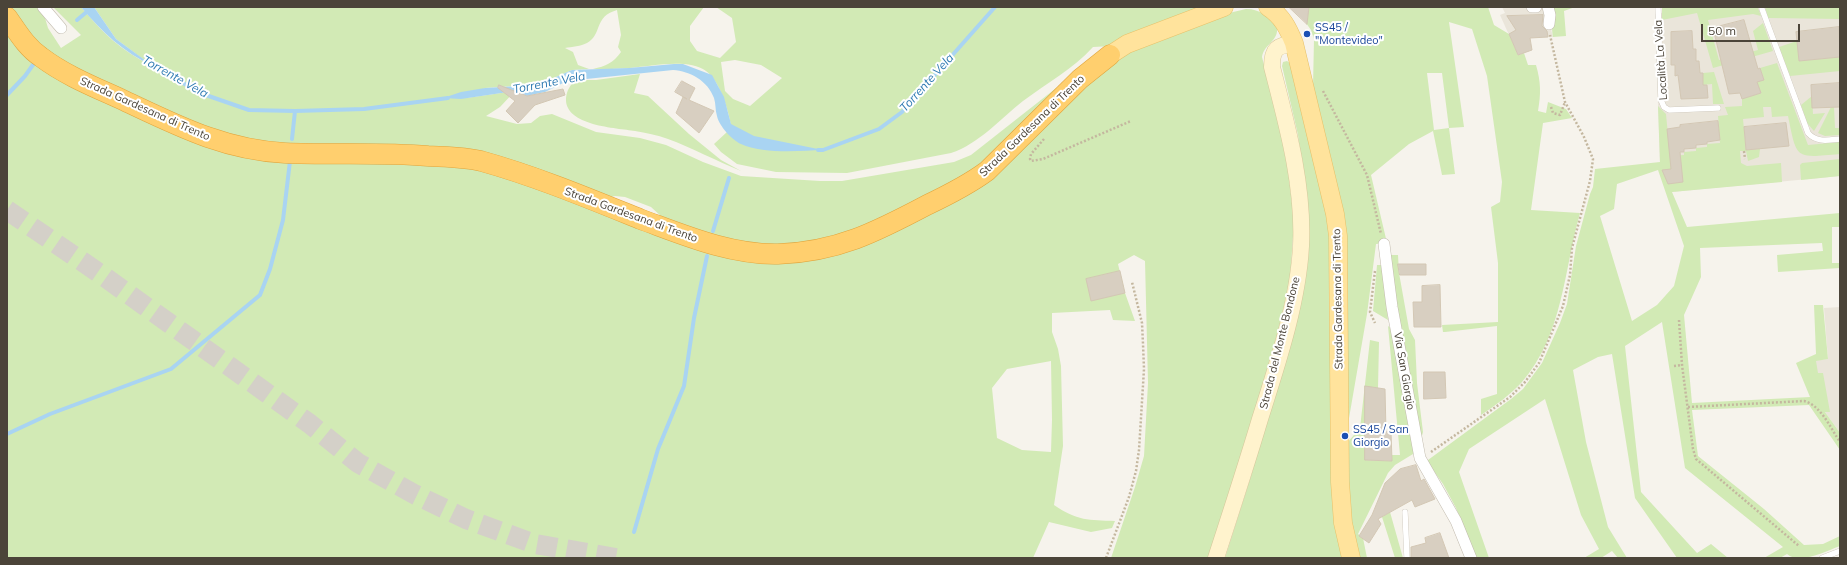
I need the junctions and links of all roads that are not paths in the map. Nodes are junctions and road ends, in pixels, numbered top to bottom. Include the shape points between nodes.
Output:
1 (43, 7) edge
2 (1224, 7) edge
3 (1268, 7) edge
4 (1532, 7) edge
5 (1536, 7) edge
6 (1548, 7) edge
7 (1658, 7) edge
8 (1762, 9) dead end
9 (7, 17) edge
10 (1549, 24) road end
11 (61, 28) dead end
12 (1294, 43) junction
13 (1110, 55) joint
14 (1718, 108) dead end
15 (1840, 139) edge
16 (1384, 248) road end
17 (1405, 512) dead end
18 (1840, 551) edge
19 (1216, 558) edge
20 (1351, 558) edge
21 (1407, 558) edge
22 (1471, 558) edge
23 (1822, 558) edge

1 - 11 street
2 - 13 main road, Strada Gardesana di Trento via 1127,44
3 - 12 main road, Strada Gardesana di Trento via 1280,16
4 - 5 street
6 - 10 street
7 - 14 lane, Località La Vela via 1663,105 1669,110
8 - 15 lane via 1808,133 1818,140
9 - 13 highway, Strada Gardesana di Trento via 28,46 40,57 66,73 170,122 222,143 284,153 392,154 471,159 548,184 715,245 748,252 776,254 814,250 874,233 971,182 987,171 1080,79
12 - 19 street, Strada del Monte Bondone via 1278,47 1272,60 1286,119 1299,196 1301,246 1297,281 1273,379
12 - 20 main road, Strada Gardesana di Trento via 1338,236 1340,482 1343,524
16 - 22 street, Via San Giorgio via 1392,307 1420,458 1456,521
17 - 21 lane
18 - 23 lane

